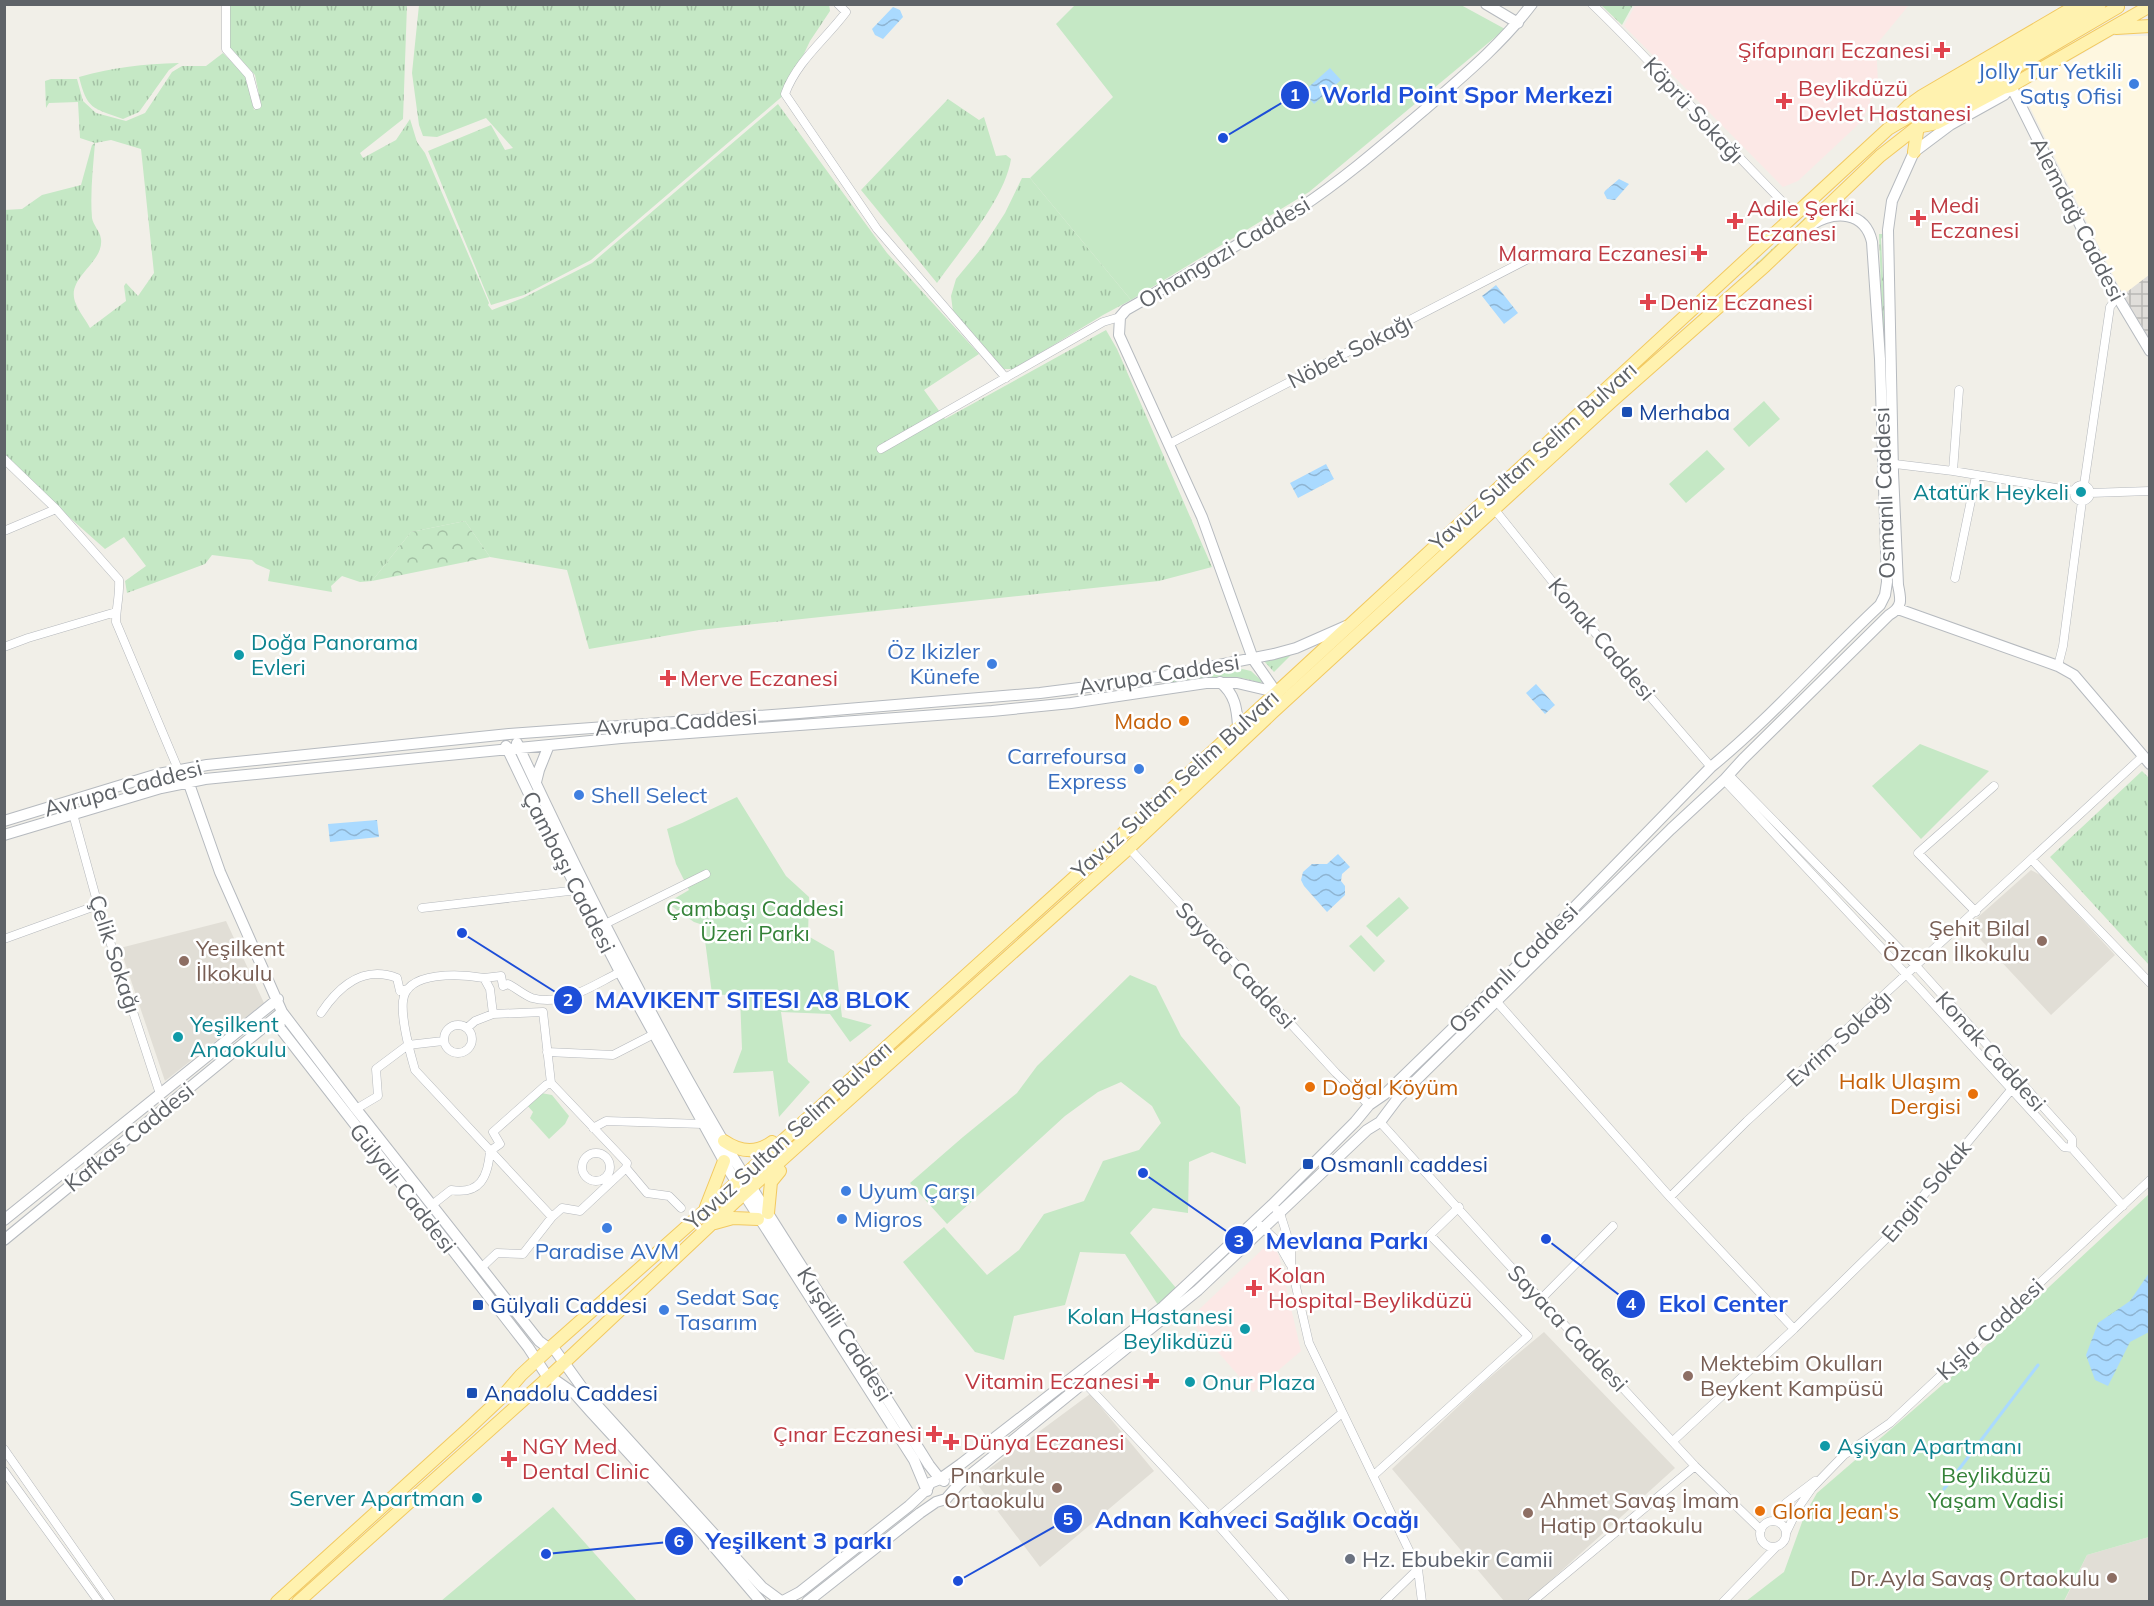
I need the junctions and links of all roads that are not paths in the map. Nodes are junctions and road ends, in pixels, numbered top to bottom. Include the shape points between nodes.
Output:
1 (226, 4) edge
2 (838, 4) edge
3 (1486, 4) edge
4 (1532, 4) edge
5 (1592, 4) edge
6 (2079, 4) edge
7 (2100, 4) edge
8 (2124, 6) edge
9 (2150, 6) edge
10 (2129, 18) junction
11 (1518, 22) junction
12 (2150, 26) edge
13 (2111, 28) junction
14 (2011, 86) junction
15 (256, 105) dead end
16 (1894, 124) junction
17 (1918, 125) junction
18 (1914, 152) junction
19 (1796, 215) junction
20 (1801, 232) junction
21 (1532, 257) dead end
22 (2117, 297) junction
23 (1120, 317) junction
24 (2150, 351) edge
25 (1006, 378) junction
26 (1959, 390) dead end
27 (1169, 444) junction
28 (881, 448) dead end
29 (4, 459) edge
30 (1894, 464) dead end
31 (1953, 471) junction
32 (1976, 476) junction
33 (2084, 485) junction
34 (2074, 491) junction
35 (2150, 491) edge
36 (2090, 493) junction
37 (2082, 501) junction
38 (56, 509) junction
39 (1495, 510) junction
40 (4, 531) edge
41 (1955, 578) dead end
42 (1900, 597) junction
43 (1884, 598) junction
44 (1896, 610) junction
45 (116, 612) junction
46 (1347, 626) junction
47 (4, 647) edge
48 (1253, 659) junction
49 (2058, 666) junction
50 (1220, 682) junction
51 (1280, 697) junction
52 (1238, 726) junction
53 (509, 734) junction
54 (549, 745) junction
55 (520, 748) junction
56 (506, 750) junction
57 (2146, 760) edge
58 (1711, 767) junction
59 (178, 769) junction
60 (1726, 777) junction
61 (188, 781) junction
62 (536, 783) junction
63 (1994, 786) dead end
64 (73, 814) junction
65 (4, 821) edge
66 (4, 835) edge
67 (1113, 840) junction
68 (1124, 852) junction
69 (2032, 860) junction
70 (706, 874) dead end
71 (578, 890) junction
72 (98, 904) junction
73 (422, 908) dead end
74 (1976, 912) junction
75 (605, 924) junction
76 (4, 939) edge
77 (1917, 967) junction
78 (620, 972) junction
79 (1906, 976) junction
80 (484, 978) junction
81 (2150, 983) edge
82 (407, 989) junction
83 (278, 999) junction
84 (1497, 1002) junction
85 (282, 1012) junction
86 (321, 1013) dead end
87 (493, 1014) junction
88 (467, 1028) junction
89 (654, 1034) junction
90 (443, 1041) junction
91 (408, 1045) junction
92 (547, 1052) junction
93 (551, 1083) junction
94 (2011, 1090) junction
95 (160, 1094) junction
96 (1369, 1106) junction
97 (356, 1109) junction
98 (1380, 1120) junction
99 (703, 1124) junction
100 (593, 1128) junction
101 (787, 1136) junction
102 (724, 1141) junction
103 (796, 1147) junction
104 (2072, 1148) junction
105 (490, 1150) junction
106 (614, 1150) junction
107 (607, 1158) dead end
108 (724, 1161) junction
109 (626, 1168) junction
110 (740, 1178) junction
111 (2150, 1180) edge
112 (748, 1190) junction
113 (1670, 1197) junction
114 (432, 1205) junction
115 (1272, 1205) junction
116 (2123, 1206) junction
117 (681, 1208) dead end
118 (1459, 1208) junction
119 (705, 1210) junction
120 (1280, 1213) junction
121 (763, 1216) junction
122 (552, 1217) junction
123 (4, 1220) edge
124 (1256, 1220) junction
125 (712, 1225) junction
126 (1613, 1226) dead end
127 (1264, 1229) junction
128 (4, 1240) edge
129 (1291, 1265) junction
130 (481, 1268) junction
131 (802, 1276) junction
132 (1541, 1299) junction
133 (1794, 1329) junction
134 (550, 1348) junction
135 (536, 1361) junction
136 (563, 1363) junction
137 (550, 1376) junction
138 (1085, 1383) junction
139 (1342, 1413) junction
140 (1673, 1441) junction
141 (4, 1449) edge
142 (1695, 1466) junction
143 (4, 1471) edge
144 (1827, 1473) junction
145 (1374, 1475) junction
146 (940, 1479) junction
147 (927, 1489) junction
148 (949, 1493) junction
149 (936, 1502) junction
150 (1214, 1521) junction
151 (1776, 1521) junction
152 (1761, 1530) junction
153 (1786, 1533) junction
154 (1776, 1547) junction
155 (1418, 1569) junction
156 (283, 1600) edge
157 (782, 1601) edge
158 (99, 1602) edge
159 (111, 1602) edge
160 (298, 1602) edge
161 (762, 1602) edge
162 (807, 1602) edge
163 (1285, 1602) edge
164 (1384, 1602) edge
165 (1422, 1602) edge
166 (1532, 1602) edge
167 (1723, 1602) edge

1 - 15 street via 226,50 249,75
2 - 25 street via 846,12 799,65 785,94 877,229
3 - 11 main road
4 - 11 main road, Orhangazi Caddesi
5 - 19 street, Köprü Sokağı
6 - 16 main road via 1922,96 1898,115
7 - 16 main road, Yavuz Sultan Selim Bulvarı
8 - 10 main road
8 - 17 main road, Yavuz Sultan Selim Bulvarı
9 - 10 main road
10 - 13 main road
11 - 23 main road, Orhangazi Caddesi via 1453,85 1324,192
12 - 13 main road
13 - 14 main road
14 - 17 main road via 1937,123
14 - 18 main road, Osmanlı Caddesi via 2004,95 1950,125
14 - 22 main road, Alemdağ Caddesi
16 - 19 main road, Yavuz Sultan Selim Bulvarı
17 - 18 main road
17 - 20 main road, Yavuz Sultan Selim Bulvarı
18 - 42 main road, Osmanlı Caddesi via 1892,201 1888,230
19 - 46 main road, Yavuz Sultan Selim Bulvarı
20 - 39 main road, Yavuz Sultan Selim Bulvarı
20 - 43 main road, Osmanlı Caddesi via 1824,218 1841,215 1863,223 1870,230 1880,370 1887,582
21 - 27 street, Nöbet Sokağı
22 - 24 main road, Alemdağ Caddesi
22 - 33 street via 2110,307
23 - 25 street, Orhangazi Caddesi via 1103,322
23 - 27 main road via 1119,335
25 - 28 street, Orhangazi Caddesi
26 - 31 street
27 - 48 main road via 1202,517
29 - 38 street
30 - 31 street
31 - 32 street
32 - 34 street
32 - 41 street
33 - 34 street
33 - 36 street
34 - 37 street via 2075,498
35 - 36 street
36 - 37 street
37 - 49 street
38 - 40 street
38 - 45 street via 119,580
39 - 51 main road, Yavuz Sultan Selim Bulvarı
39 - 58 street, Konak Caddesi
42 - 43 main road via 1894,593
42 - 44 main road, Osmanlı Caddesi via 1901,604
43 - 44 main road via 1888,611
43 - 58 main road, Osmanlı Caddesi via 1791,694
44 - 49 main road
44 - 60 main road, Osmanlı Caddesi
45 - 47 street
45 - 59 street via 120,634
46 - 48 main road, Avrupa Caddesi via 1296,648
46 - 51 main road, Yavuz Sultan Selim Bulvarı
48 - 51 main road
48 - 53 main road, Avrupa Caddesi via 1040,693
49 - 57 main road via 2074,675
50 - 51 main road, Avrupa Caddesi via 1248,685
50 - 52 main road via 1235,702
50 - 54 main road, Avrupa Caddesi via 1003,710
51 - 52 main road, Yavuz Sultan Selim Bulvarı
51 - 68 main road, Yavuz Sultan Selim Bulvarı
52 - 67 main road, Yavuz Sultan Selim Bulvarı
53 - 55 main road, Çambaşı Caddesi
53 - 56 main road
53 - 59 main road, Avrupa Caddesi
54 - 55 main road, Avrupa Caddesi
54 - 62 main road
55 - 56 main road, Avrupa Caddesi
55 - 62 main road, Çambaşı Caddesi
56 - 61 main road, Avrupa Caddesi
56 - 71 main road, Çambaşı Caddesi
57 - 69 street, Evrim Sokağı
58 - 60 main road via 1726,766
58 - 60 main road via 1712,781
58 - 96 main road, Osmanlı Caddesi via 1521,962
59 - 65 main road, Avrupa Caddesi
60 - 77 street, Konak Caddesi
60 - 79 street, Konak Caddesi
60 - 84 main road, Osmanlı Caddesi
61 - 64 main road, Avrupa Caddesi
61 - 83 main road, Gülyalı Caddesi via 220,872
62 - 75 main road, Çambaşı Caddesi
63 - 74 street via 1918,853
64 - 66 main road, Avrupa Caddesi
64 - 72 street, Çelik Sokağı
67 - 68 main road via 1110,846
67 - 101 main road, Yavuz Sultan Selim Bulvarı
68 - 96 street, Sayaca Caddesi
68 - 103 main road, Yavuz Sultan Selim Bulvarı
69 - 74 street, Evrim Sokağı
69 - 81 street
70 - 75 street
71 - 73 street
71 - 78 main road, Çambaşı Caddesi
72 - 76 street
72 - 95 street, Çelik Sokağı
74 - 77 street, Evrim Sokağı
75 - 102 main road, Çambaşı Caddesi
77 - 79 street, Evrim Sokağı
77 - 104 street, Konak Caddesi via 2072,1139
78 - 80 street via 554,1001 529,997 508,984 503,986 501,976
78 - 89 main road, Çambaşı Caddesi
79 - 94 street, Konak Caddesi
79 - 113 street, Evrim Sokağı
80 - 82 street via 436,976 415,982
80 - 87 street via 490,989
82 - 86 street via 400,991 397,978 387,974 360,976 330,1000
82 - 91 street via 403,1001
83 - 85 main road, Gülyalı Caddesi
83 - 95 main road, Kafkas Caddesi
84 - 98 main road, Osmanlı Caddesi
84 - 113 street, Osmanlı Caddesi
85 - 97 main road, Gülyalı Caddesi
85 - 128 main road, Kafkas Caddesi
85 - 135 main road, Gülyalı Caddesi via 280,1028
87 - 88 street
87 - 92 street via 543,1012
88 - 90 street via 450,1026
88 - 90 street via 472,1033 472,1044 465,1053 454,1053
89 - 92 street via 613,1055
89 - 99 main road, Çambaşı Caddesi
90 - 91 street
91 - 97 street via 376,1069 378,1096
91 - 105 street via 415,1070
92 - 93 street
93 - 100 street
93 - 105 street via 493,1132 500,1144
94 - 104 street, Konak Caddesi via 2064,1147
94 - 133 street, Engin Sokak via 1893,1232
95 - 123 main road, Kafkas Caddesi
96 - 98 main road via 1383,1108
96 - 98 main road via 1365,1118
96 - 115 main road, Osmanlı Caddesi
97 - 114 main road, Gülyalı Caddesi
98 - 118 street, Sayaca Caddesi
98 - 120 main road, Osmanlı Caddesi
99 - 100 street via 606,1120
99 - 108 main road, Çambaşı Caddesi
100 - 106 street
101 - 102 main road via 756,1151 736,1148
101 - 110 main road, Yavuz Sultan Selim Bulvarı
102 - 110 main road, Çambaşı Caddesi
103 - 112 main road, Yavuz Sultan Selim Bulvarı
103 - 121 main road via 771,1182
104 - 116 street, Konak Caddesi
105 - 114 street via 482,1182 472,1190 451,1190
105 - 122 street
106 - 107 street
106 - 109 street via 627,1163
108 - 110 main road, Çambaşı Caddesi
108 - 119 main road
109 - 117 street via 647,1193 669,1196
109 - 122 street via 580,1211 562,1208
110 - 112 main road, Kuşdili Caddesi
110 - 119 main road, Yavuz Sultan Selim Bulvarı
111 - 116 street, Kışla Caddesi
112 - 121 main road, Kuşdili Caddesi
112 - 125 main road, Yavuz Sultan Selim Bulvarı
113 - 133 street
114 - 130 main road, Gülyalı Caddesi
115 - 120 street
115 - 124 main road, Osmanlı Caddesi
116 - 144 street, Kışla Caddesi via 1890,1423 1844,1455
118 - 132 street, Sayaca Caddesi
118 - 145 street via 1430,1235 1528,1336
119 - 134 main road, Yavuz Sultan Selim Bulvarı
120 - 127 main road, Osmanlı Caddesi
120 - 129 street via 1291,1248
121 - 125 main road via 733,1218
121 - 131 main road, Kuşdili Caddesi
122 - 130 street via 523,1254 497,1253
124 - 127 street
124 - 146 main road, Osmanlı Caddesi via 1163,1307
125 - 136 main road, Yavuz Sultan Selim Bulvarı
126 - 132 street
127 - 129 street via 1277,1241
127 - 138 main road, Osmanlı Caddesi via 1198,1290
129 - 139 street via 1309,1343
130 - 134 main road, Gülyalı Caddesi via 539,1341
131 - 146 main road, Kuşdili Caddesi
131 - 147 main road, Kuşdili Caddesi via 920,1471
132 - 140 street, Sayaca Caddesi
133 - 140 street, Engin Sokak
134 - 135 main road, Yavuz Sultan Selim Bulvarı
134 - 136 main road, Gülyalı Caddesi
135 - 137 main road, Gülyalı Caddesi
135 - 156 main road, Yavuz Sultan Selim Bulvarı
136 - 137 main road, Yavuz Sultan Selim Bulvarı
136 - 157 main road via 762,1587
137 - 160 main road, Yavuz Sultan Selim Bulvarı
137 - 161 main road via 590,1411
138 - 148 main road, Osmanlı Caddesi
138 - 150 street
139 - 145 street
139 - 150 street
140 - 142 street, Sayaca Caddesi
141 - 159 street
142 - 152 street, Sayaca Caddesi
142 - 166 street
143 - 158 street
144 - 151 street via 1786,1503
144 - 153 street via 1803,1500
145 - 155 street
146 - 147 main road, Osmanlı Caddesi via 930,1482
146 - 148 main road
147 - 149 main road via 928,1496
147 - 157 main road, Osmanlı Caddesi via 800,1592
148 - 149 main road, Osmanlı Caddesi via 943,1501
149 - 162 main road, Osmanlı Caddesi
150 - 163 street
151 - 152 street via 1766,1523
151 - 153 street
152 - 154 street via 1764,1543
153 - 154 street via 1784,1542
154 - 167 street
155 - 164 street
155 - 165 street

